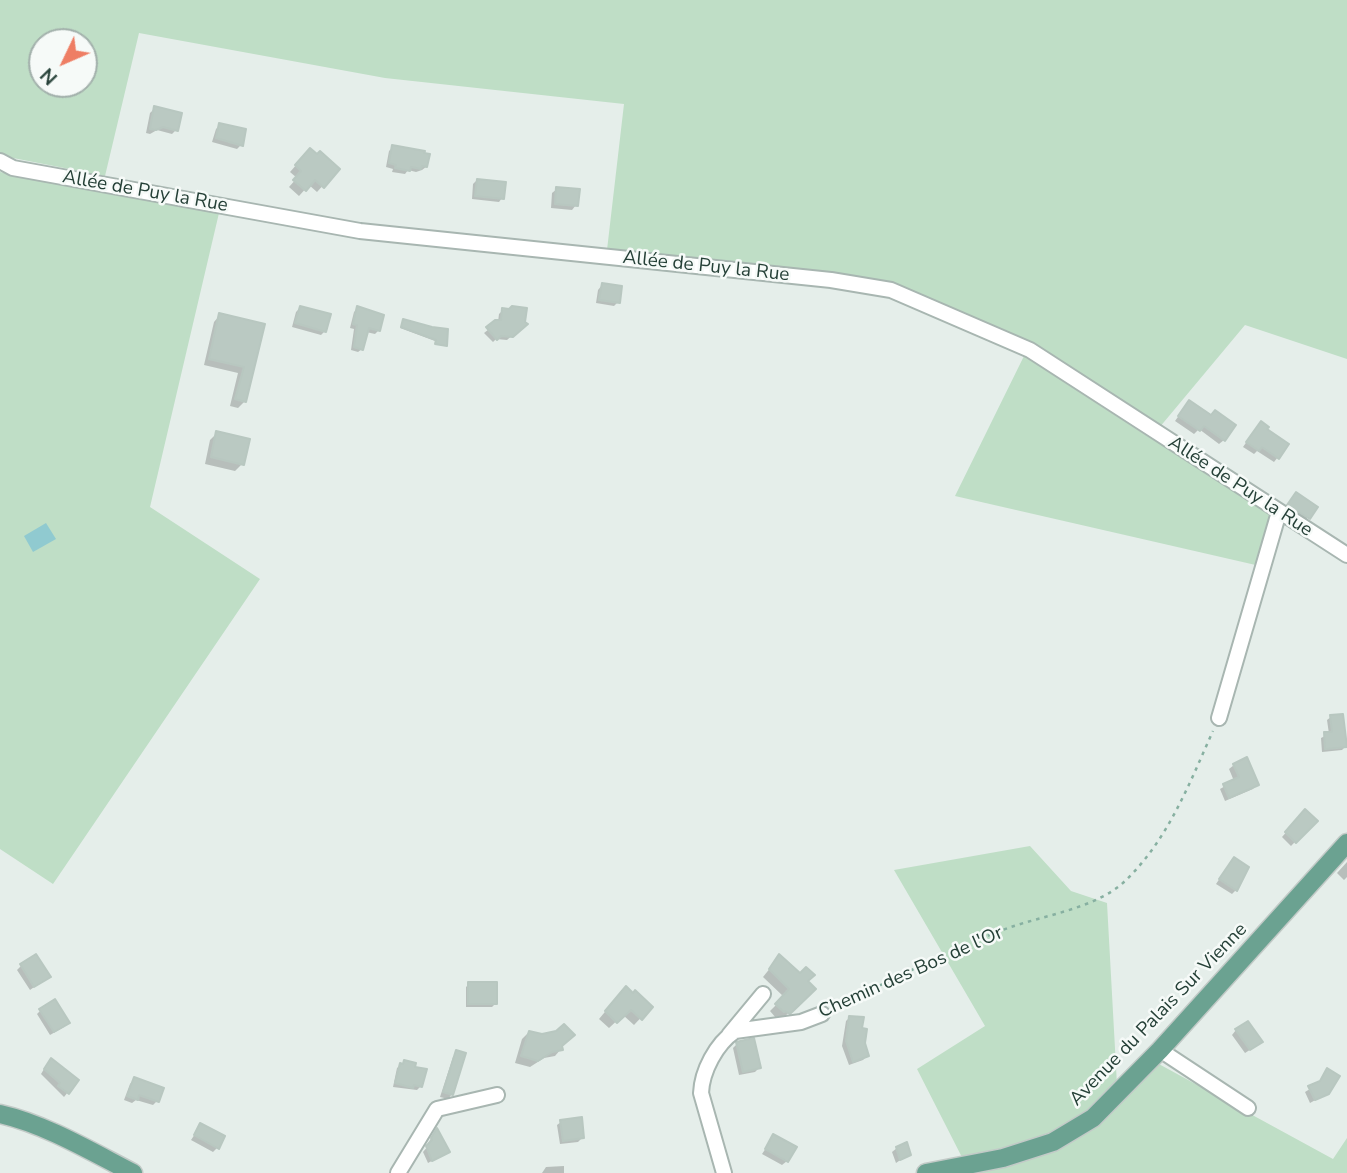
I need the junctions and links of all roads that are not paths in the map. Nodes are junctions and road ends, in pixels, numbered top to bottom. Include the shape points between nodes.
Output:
1 (0, 161) edge
2 (1279, 512) junction
3 (1347, 555) edge
4 (1219, 718) road end
5 (1347, 843) edge
6 (763, 994) dead end
7 (822, 1014) road end
8 (728, 1036) junction
9 (1160, 1050) junction
10 (496, 1095) dead end
11 (1248, 1108) dead end
12 (7, 1115) edge
13 (133, 1173) edge
14 (398, 1173) edge
15 (724, 1173) edge
16 (926, 1173) edge

1 - 2 street, Allée de Puy la Rue via 13,168 359,231 891,290 1030,350
2 - 3 street, Allée de Puy la Rue
2 - 4 street
5 - 9 main road, Avenue du Palais Sur Vienne
6 - 8 street
7 - 8 street, Chemin des Bos de l'Or
8 - 15 street via 701,1081
9 - 11 street
9 - 16 main road, Avenue du Palais Sur Vienne via 1093,1118 1053,1142 1003,1158
10 - 14 street via 437,1109
12 - 13 main road

